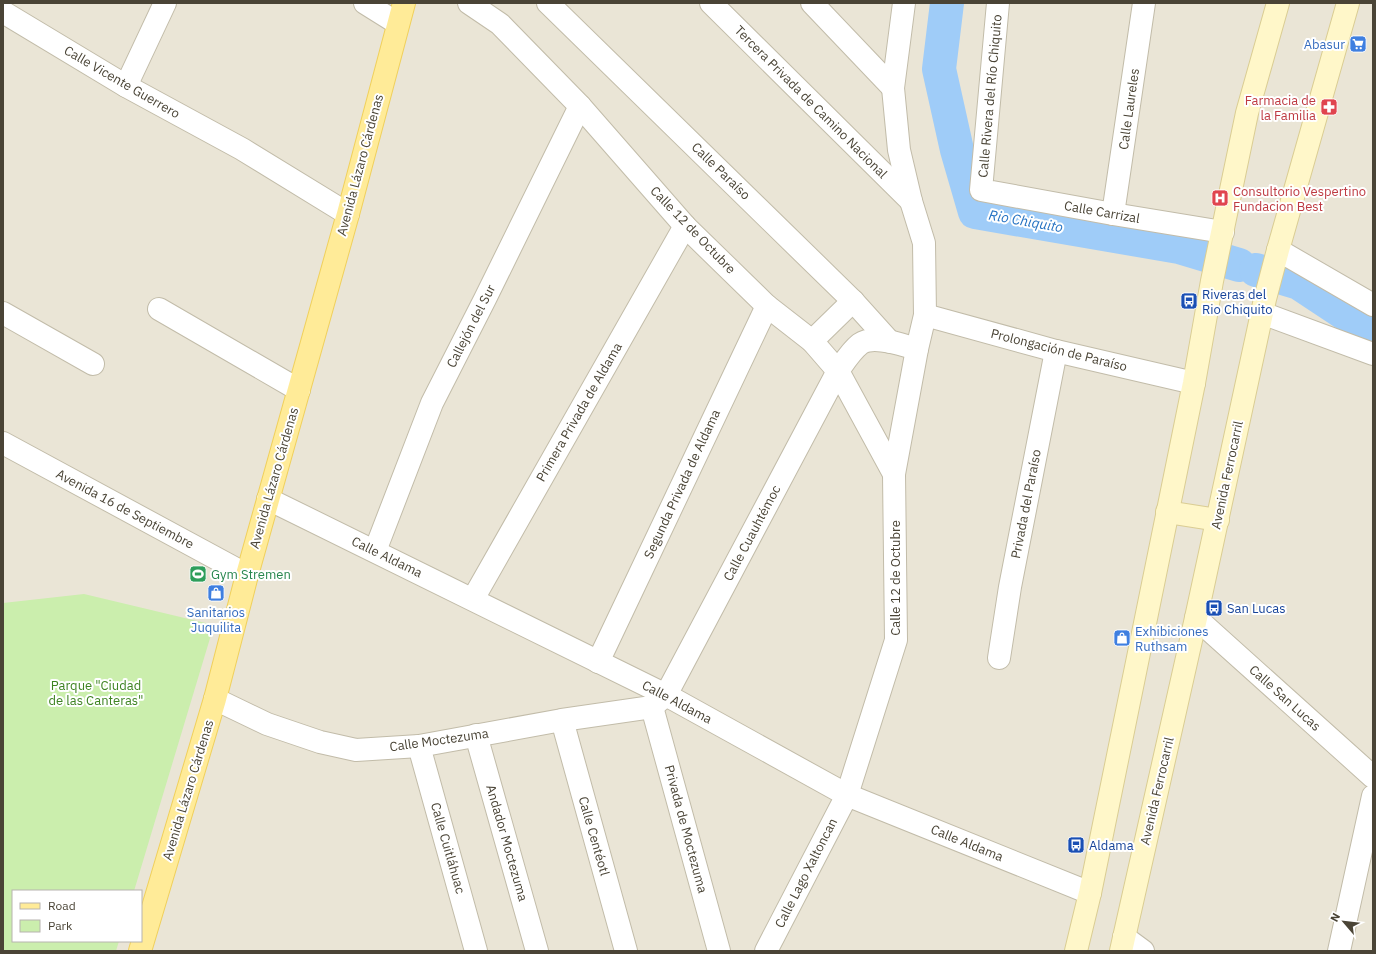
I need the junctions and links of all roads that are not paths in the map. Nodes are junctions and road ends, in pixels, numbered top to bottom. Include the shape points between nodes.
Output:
1 (165, 3) edge
2 (365, 3) edge
3 (469, 3) edge
4 (548, 3) edge
5 (711, 3) edge
6 (812, 3) edge
7 (904, 3) edge
8 (998, 3) edge
9 (1144, 3) edge
10 (1278, 3) edge
11 (1348, 3) edge
12 (3, 12) edge
13 (400, 13) edge
14 (126, 86) junction
15 (893, 88) junction
16 (580, 106) junction
17 (981, 190) joint
18 (911, 201) junction
19 (348, 214) junction
20 (1113, 214) junction
21 (685, 226) junction
22 (1222, 238) junction
23 (1276, 257) junction
24 (853, 301) junction
25 (1373, 305) edge
26 (767, 306) junction
27 (1264, 306) junction
28 (159, 309) dead end
29 (3, 314) edge
30 (926, 314) junction
31 (812, 341) junction
32 (890, 342) junction
33 (917, 349) junction
34 (1056, 351) junction
35 (1373, 354) edge
36 (93, 364) dead end
37 (838, 371) junction
38 (1194, 383) junction
39 (298, 390) junction
40 (3, 443) edge
41 (894, 474) junction
42 (268, 499) junction
43 (1167, 512) junction
44 (1218, 520) junction
45 (375, 551) junction
46 (247, 575) junction
47 (474, 599) junction
48 (1196, 618) junction
49 (998, 658) dead end
50 (598, 662) junction
51 (215, 699) junction
52 (659, 701) junction
53 (562, 720) junction
54 (476, 735) junction
55 (419, 746) junction
56 (1373, 777) edge
57 (847, 795) junction
58 (1373, 796) edge
59 (1090, 893) junction
60 (1122, 944) edge
61 (140, 951) edge
62 (476, 951) edge
63 (537, 951) edge
64 (626, 951) edge
65 (719, 951) edge
66 (766, 951) edge
67 (1076, 951) edge
68 (1143, 951) edge
69 (1339, 951) edge

1 - 14 street
2 - 13 street
3 - 16 street, Calle 12 de Octubre via 500,24
4 - 24 street, Calle Paraíso
5 - 18 street, Tercera Privada de Camino Nacional
6 - 15 street
7 - 15 street, Calle 12 de Octubre
8 - 17 street, Calle Rivera del Río Chiquito
9 - 20 street, Calle Laureles
10 - 22 main road via 1247,114
11 - 23 main road, Avenida Ferrocarril
12 - 14 street, Calle Vicente Guerrero
13 - 19 main road, Avenida Lázaro Cárdenas
14 - 19 street, Calle Vicente Guerrero via 242,149
15 - 18 street, Calle 12 de Octubre via 899,150
16 - 21 street, Calle 12 de Octubre
16 - 45 street, Callejón del Sur via 432,403
17 - 20 street, Calle Carrizal
18 - 30 street, Calle 12 de Octubre via 924,242
19 - 39 main road, Avenida Lázaro Cárdenas
20 - 22 street, Calle Carrizal
21 - 26 street, Calle 12 de Octubre
21 - 47 street, Primera Privada de Aldama
22 - 38 main road
23 - 25 street
23 - 27 main road, Avenida Ferrocarril
24 - 31 street
24 - 32 street, Calle Paraíso
26 - 31 street, Calle 12 de Octubre
26 - 50 street, Segunda Privada de Aldama
27 - 35 street
27 - 44 main road, Avenida Ferrocarril
28 - 39 street
29 - 36 street
30 - 33 street, Calle 12 de Octubre
30 - 34 street, Prolongación de Paraíso
31 - 37 street, Calle 12 de Octubre
32 - 33 street, Calle Cuauhtémoc
32 - 37 street, Calle Cuauhtémoc via 873,340 861,343
33 - 41 street, Calle 12 de Octubre
34 - 38 street, Prolongación de Paraíso
34 - 49 street, Privada del Paraíso
37 - 41 street, Calle 12 de Octubre
37 - 52 street, Calle Cuauhtémoc
38 - 43 main road
39 - 42 main road, Avenida Lázaro Cárdenas
40 - 46 street, Avenida 16 de Septiembre
41 - 57 street, Calle 12 de Octubre via 896,640
42 - 45 street, Calle Aldama
42 - 46 main road, Avenida Lázaro Cárdenas
43 - 44 main road
43 - 59 main road
44 - 48 main road, Avenida Ferrocarril
45 - 47 street, Calle Aldama
46 - 51 main road, Avenida Lázaro Cárdenas
47 - 50 street, Calle Aldama
48 - 56 street, Calle San Lucas
48 - 60 main road, Avenida Ferrocarril
50 - 52 street, Calle Aldama
51 - 55 street, Calle Moctezuma via 267,724 320,742 356,750
51 - 61 main road, Avenida Lázaro Cárdenas
52 - 53 street, Calle Moctezuma
52 - 57 street, Calle Aldama
52 - 65 street, Privada de Moctezuma
53 - 54 street, Calle Moctezuma
53 - 64 street, Calle Centéotl
54 - 55 street, Calle Moctezuma
54 - 63 street, Andador Moctezuma
55 - 62 street, Calle Cuitláhuac
57 - 59 street, Calle Aldama
57 - 66 street, Calle Lago Xaltoncan
58 - 69 street
59 - 67 main road
60 - 68 street

